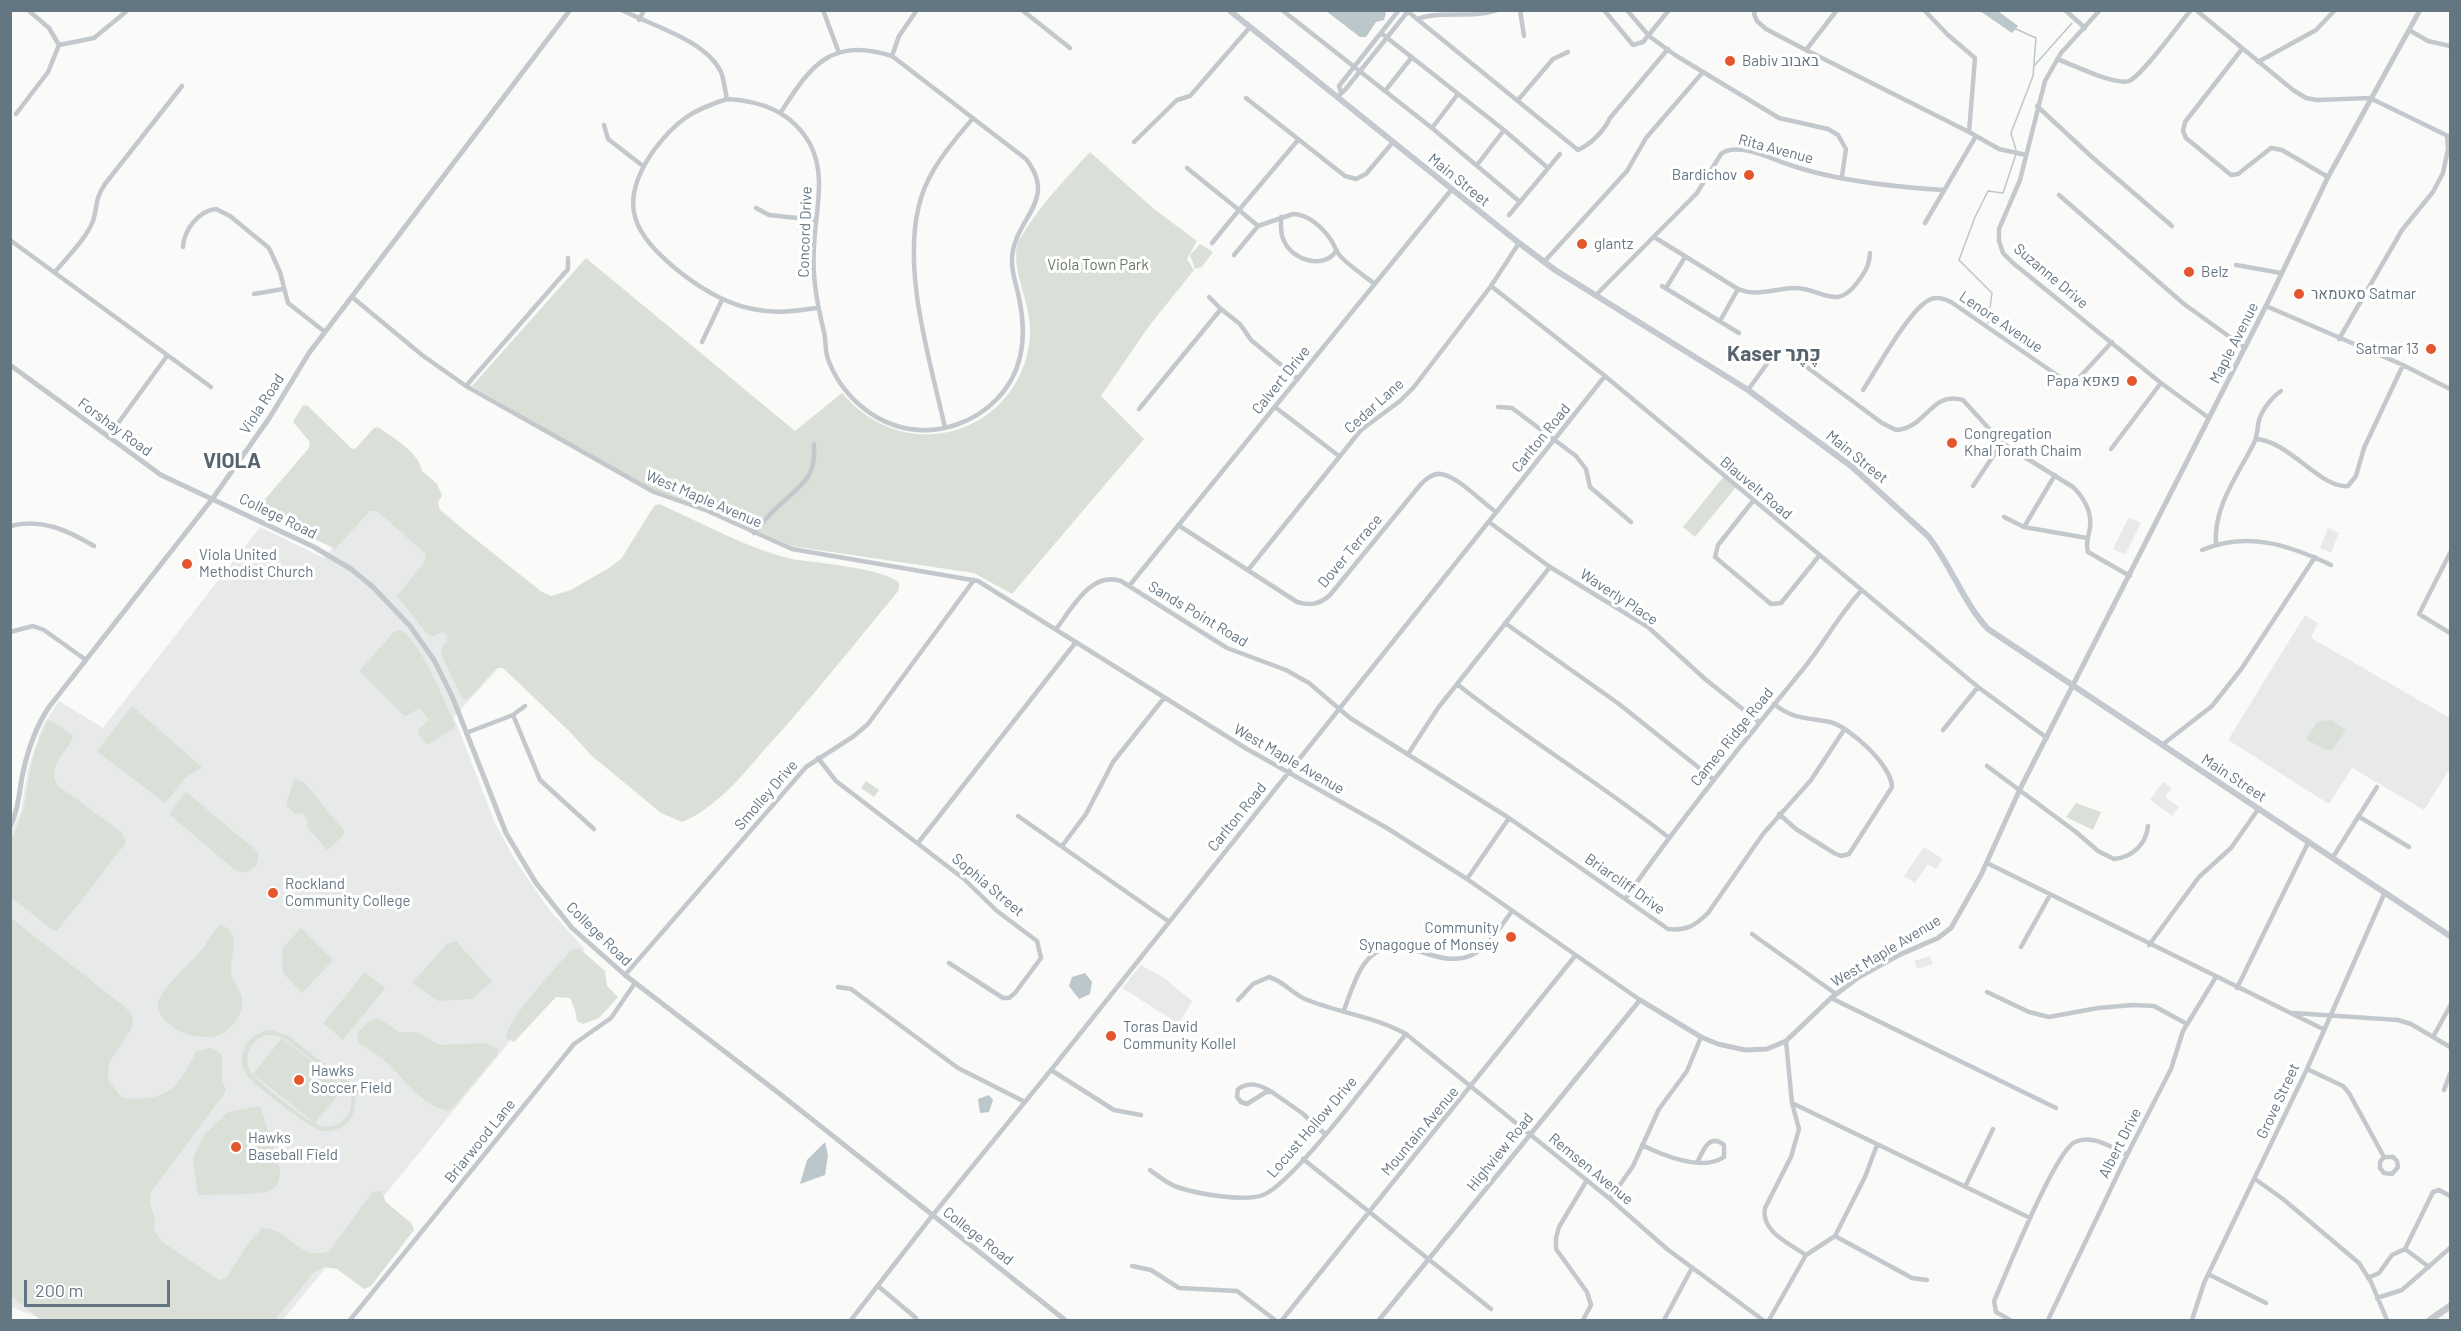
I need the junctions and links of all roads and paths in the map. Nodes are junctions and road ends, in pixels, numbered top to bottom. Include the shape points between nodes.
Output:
1 (28, 10) edge
2 (128, 10) edge
3 (570, 10) edge
4 (622, 10) edge
5 (645, 10) edge
6 (823, 10) edge
7 (917, 10) edge
8 (1022, 10) edge
9 (1229, 10) edge
10 (1282, 10) edge
11 (1399, 10) edge
12 (1497, 10) edge
13 (1520, 10) edge
14 (1604, 10) edge
15 (1627, 10) edge
16 (1669, 10) edge
17 (1755, 10) edge
18 (1837, 10) edge
19 (1924, 10) edge
20 (2065, 10) edge
21 (2100, 10) edge
22 (2191, 10) edge
23 (2196, 10) edge
24 (2335, 10) edge
25 (2420, 10) edge
26 (1407, 11) edge
27 (1417, 19) junction
28 (639, 20) junction
29 (1250, 27) junction
30 (2085, 28) junction
31 (2409, 30) junction
32 (1381, 33) junction
33 (1524, 36) dead end
34 (1649, 36) junction
35 (1387, 37) junction
36 (59, 45) junction
37 (2451, 46) edge
38 (1070, 48) dead end
39 (2242, 49) junction
40 (1668, 50) junction
41 (1806, 50) junction
42 (1568, 52) dead end
43 (839, 53) junction
44 (892, 56) junction
45 (1412, 57) junction
46 (2057, 59) junction
47 (2258, 62) junction
48 (1353, 67) junction
49 (1359, 71) junction
50 (1703, 72) junction
51 (182, 86) dead end
52 (1385, 91) junction
53 (1339, 94) junction
54 (1458, 94) junction
55 (1246, 98) dead end
56 (2370, 98) junction
57 (727, 99) junction
58 (1518, 100) junction
59 (2037, 106) junction
60 (781, 112) junction
61 (16, 114) dead end
62 (973, 118) junction
63 (604, 125) dead end
64 (1432, 128) junction
65 (1504, 130) junction
66 (1969, 132) junction
67 (1976, 136) junction
68 (2449, 137) edge
69 (1298, 140) junction
70 (1134, 142) dead end
71 (1393, 142) junction
72 (1560, 154) dead end
73 (2026, 154) junction
74 (1476, 165) junction
75 (643, 166) junction
76 (1187, 168) dead end
77 (1548, 168) junction
78 (1842, 177) junction
79 (2328, 177) junction
80 (1452, 189) junction
81 (1943, 190) junction
82 (2059, 195) dead end
83 (1520, 202) junction
84 (756, 208) dead end
85 (1239, 210) junction
86 (1509, 215) dead end
87 (1281, 218) junction
88 (816, 220) junction
89 (1925, 223) dead end
90 (1258, 226) junction
91 (2172, 226) dead end
92 (1654, 237) junction
93 (10, 240) edge
94 (1212, 243) dead end
95 (1519, 243) junction
96 (183, 247) dead end
97 (1336, 252) junction
98 (1870, 253) dead end
99 (1234, 255) dead end
100 (1685, 257) junction
101 (568, 258) dead end
102 (1544, 262) junction
103 (2236, 265) dead end
104 (56, 272) junction
105 (2282, 273) junction
106 (1375, 284) junction
107 (1491, 286) junction
108 (283, 289) junction
109 (1738, 289) junction
110 (254, 294) dead end
111 (1596, 295) junction
112 (352, 297) junction
113 (1209, 297) dead end
114 (722, 300) junction
115 (2266, 306) junction
116 (817, 308) junction
117 (1221, 309) junction
118 (1720, 321) junction
119 (325, 332) junction
120 (1739, 333) dead end
121 (2339, 339) junction
122 (702, 342) dead end
123 (2112, 342) junction
124 (2245, 348) junction
125 (167, 356) junction
126 (10, 365) edge
127 (2403, 365) junction
128 (1605, 376) junction
129 (1298, 379) junction
130 (2161, 383) junction
131 (466, 386) junction
132 (211, 387) dead end
133 (2451, 389) edge
134 (1748, 390) junction
135 (1863, 390) dead end
136 (2281, 391) dead end
137 (1275, 407) junction
138 (1498, 407) dead end
139 (1139, 409) dead end
140 (2209, 418) junction
141 (945, 428) junction
142 (108, 437) junction
143 (2256, 439) junction
144 (1556, 440) junction
145 (2002, 443) junction
146 (814, 444) dead end
147 (2110, 448) dead end
148 (1339, 456) junction
149 (2055, 475) junction
150 (1973, 486) dead end
151 (213, 498) junction
152 (1753, 501) junction
153 (1496, 512) junction
154 (2004, 517) dead end
155 (1489, 522) junction
156 (1631, 522) dead end
157 (1179, 525) junction
158 (10, 526) edge
159 (2024, 527) junction
160 (754, 533) junction
161 (2087, 537) junction
162 (2216, 544) junction
163 (94, 546) dead end
164 (2202, 550) dead end
165 (2451, 553) edge
166 (1819, 556) junction
167 (2315, 557) junction
168 (2331, 565) dead end
169 (1550, 567) junction
170 (1248, 570) junction
171 (2130, 576) junction
172 (974, 580) junction
173 (1129, 586) junction
174 (1861, 591) junction
175 (1505, 623) junction
176 (1056, 629) junction
177 (10, 632) edge
178 (2451, 633) edge
179 (1076, 642) junction
180 (86, 660) junction
181 (1457, 684) junction
182 (1978, 687) junction
183 (2073, 688) junction
184 (1164, 698) junction
185 (1773, 704) junction
186 (525, 706) dead end
187 (1339, 708) junction
188 (513, 715) junction
189 (1759, 722) junction
190 (1844, 730) junction
191 (1943, 730) dead end
192 (466, 733) junction
193 (2047, 738) junction
194 (2162, 745) junction
195 (1408, 754) junction
196 (818, 758) junction
197 (1987, 766) dead end
198 (1287, 773) junction
199 (1713, 779) junction
200 (2377, 787) dead end
201 (2020, 789) junction
202 (2259, 808) junction
203 (1779, 814) junction
204 (1018, 816) dead end
205 (2358, 816) junction
206 (1509, 818) junction
207 (2148, 826) dead end
208 (10, 827) edge
209 (594, 829) dead end
210 (1668, 837) junction
211 (2309, 841) junction
212 (918, 843) junction
213 (1062, 846) junction
214 (2409, 847) dead end
215 (2333, 857) junction
216 (1987, 863) junction
217 (1467, 879) junction
218 (2385, 892) junction
219 (2050, 895) junction
220 (1625, 899) junction
221 (1512, 911) junction
222 (1168, 921) junction
223 (1752, 934) dead end
224 (2451, 936) edge
225 (2149, 945) junction
226 (2021, 946) dead end
227 (1575, 956) junction
228 (949, 963) dead end
229 (625, 975) junction
230 (2216, 977) junction
231 (635, 983) junction
232 (838, 987) dead end
233 (2237, 988) junction
234 (1987, 992) dead end
235 (1836, 994) junction
236 (1831, 998) junction
237 (1238, 1000) dead end
238 (1640, 1000) junction
239 (2451, 1006) edge
240 (1344, 1010) junction
241 (2286, 1011) junction
242 (2330, 1015) junction
243 (2187, 1024) junction
244 (2323, 1029) junction
245 (1406, 1034) junction
246 (1701, 1037) junction
247 (2433, 1037) junction
248 (1786, 1041) junction
249 (2451, 1047) edge
250 (2307, 1069) junction
251 (1051, 1070) junction
252 (2451, 1074) edge
253 (1471, 1087) junction
254 (2444, 1090) dead end
255 (1272, 1092) junction
256 (1025, 1102) junction
257 (1792, 1103) junction
258 (2056, 1108) dead end
259 (1141, 1115) dead end
260 (1993, 1128) dead end
261 (1325, 1134) junction
262 (1530, 1135) junction
263 (1642, 1145) junction
264 (1877, 1145) junction
265 (2127, 1155) junction
266 (2384, 1157) junction
267 (1303, 1159) junction
268 (1698, 1161) junction
269 (1150, 1170) dead end
270 (2255, 1179) junction
271 (1587, 1180) junction
272 (1965, 1187) junction
273 (2451, 1196) edge
274 (1611, 1198) junction
275 (1369, 1210) junction
276 (932, 1216) junction
277 (2030, 1218) junction
278 (1835, 1236) junction
279 (2451, 1248) edge
280 (2404, 1249) junction
281 (1806, 1256) junction
282 (1428, 1258) junction
283 (1132, 1266) dead end
284 (2429, 1267) junction
285 (1692, 1268) junction
286 (2208, 1274) junction
287 (2368, 1278) junction
288 (1928, 1280) dead end
289 (878, 1286) junction
290 (2377, 1298) junction
291 (2266, 1303) dead end
292 (2451, 1306) edge
293 (1491, 1309) dead end
294 (916, 1318) dead end
295 (350, 1320) edge
296 (851, 1320) edge
297 (1065, 1320) edge
298 (1275, 1320) edge
299 (1282, 1320) edge
300 (1379, 1320) edge
301 (1583, 1320) edge
302 (1664, 1320) edge
303 (1763, 1320) edge
304 (1769, 1320) edge
305 (2010, 1320) edge
306 (2048, 1320) edge
307 (2192, 1320) edge
308 (2387, 1320) edge
309 (2430, 1320) edge

1 - 36 street via 49,28
2 - 36 street via 94,38
3 - 112 street, Viola Road
4 - 28 street
5 - 28 street
6 - 43 street
7 - 44 street
8 - 38 street
9 - 29 main road, Main Street
10 - 48 street
11 - 32 street
12 - 27 street
13 - 33 street
14 - 34 street via 1633,45
15 - 34 street
16 - 34 street
17 - 41 street via 1757,21
18 - 41 street
19 - 66 street via 1975,58
20 - 30 street
21 - 30 street, Suzanne Drive
22 - 46 street via 2128,81 2116,81
23 - 39 street
24 - 47 street via 2316,30
25 - 31 street, Maple Avenue
26 - 27 street
26 - 35 street
27 - 58 street
28 - 57 street via 699,46 721,72
29 - 53 main road, Main Street
29 - 70 street via 1190,96 1177,100
30 - 46 street, Suzanne Drive
31 - 37 street via 2428,41
31 - 56 street, Maple Avenue
32 - 35 street
32 - 48 street
34 - 40 street
35 - 45 street
35 - 49 street
36 - 61 street via 48,72
39 - 47 street
39 - 79 street via 2185,122 2186,138 2231,175 2238,174 2271,148 2282,150
40 - 50 street
40 - 58 street via 1606,127 1578,150
41 - 66 street
42 - 58 street via 1553,60
43 - 44 street via 862,50
43 - 60 street via 811,69
44 - 62 street
45 - 52 street
45 - 54 street
46 - 59 street, Suzanne Drive via 2044,81
47 - 56 street via 2306,98
48 - 49 street
48 - 53 street via 1339,86
49 - 52 street
49 - 53 street
50 - 78 street via 1779,118 1838,135 1846,149
50 - 102 street via 1646,138 1627,171
51 - 104 street via 105,184 88,230
52 - 64 street
53 - 71 main road, Main Street
54 - 64 street
54 - 65 street
55 - 69 street
56 - 68 street
56 - 79 street, Maple Avenue
57 - 60 street, Concord Drive via 762,104
57 - 75 street via 692,112 679,122
59 - 73 street, Suzanne Drive
59 - 91 street
60 - 88 street, Concord Drive via 810,144 817,162 820,186
62 - 141 street via 933,171 921,198 914,232 913,268
62 - 141 street, Concord Drive via 1026,159 1038,179 1040,193 1035,208 1017,233 1012,263 1022,313 1021,357 1005,391 991,405 967,421
63 - 75 street via 608,139
64 - 74 street
65 - 74 street
65 - 77 street
66 - 67 street
67 - 73 street via 1999,149
67 - 81 street
68 - 121 street via 2443,173 2433,192 2402,230
69 - 71 street via 1345,176 1356,179 1366,174
69 - 85 street
71 - 80 main road, Main Street
72 - 77 street
73 - 123 street, Suzanne Drive via 2020,180 1999,229 2003,253
74 - 83 street
75 - 114 street via 634,187 634,209 645,240 688,278
76 - 85 street
77 - 83 street
78 - 81 street, Rita Avenue
78 - 92 street, Rita Avenue via 1726,148 1697,193
79 - 105 street, Maple Avenue
80 - 95 main road, Main Street
80 - 106 street, Calvert Drive
81 - 89 street
82 - 124 street via 2184,304
83 - 86 street
84 - 88 street via 769,215
85 - 90 street
85 - 94 street
87 - 90 street
87 - 97 street via 1293,214 1305,217 1329,236
87 - 97 street via 1284,242 1298,256 1320,261
88 - 116 street, Concord Drive via 813,275
90 - 99 street
92 - 100 street
92 - 111 street, Rita Avenue
93 - 104 street
95 - 102 main road, Main Street
95 - 107 street
96 - 108 street via 187,232 198,217 210,210 222,211 269,248
97 - 106 street
98 - 109 street via 1869,266 1849,294 1838,298 1798,288 1750,294
100 - 109 street
100 - 118 street via 1664,287
101 - 131 street via 568,269
102 - 111 main road, Main Street
103 - 105 street
104 - 125 street
105 - 115 street, Maple Avenue
106 - 129 street, Calvert Drive
107 - 128 street, Blauvelt Road
107 - 148 street, Cedar Lane via 1414,387 1361,430
108 - 110 street
108 - 119 street via 288,303
109 - 118 street
111 - 134 main road, Main Street
112 - 119 street, Viola Road
112 - 131 street, West Maple Avenue via 422,356
113 - 117 street
114 - 116 street via 755,310
114 - 122 street
115 - 121 street
115 - 124 street, Maple Avenue
116 - 141 street, Concord Drive via 828,358 854,399 886,423 921,431
117 - 129 street
117 - 139 street
118 - 120 street
119 - 151 street, Viola Road
121 - 127 street
123 - 130 street, Suzanne Drive
123 - 135 street, Lenore Avenue via 2077,380 2067,382 1951,302 1932,299 1914,313
124 - 140 street, Maple Avenue
125 - 132 street
125 - 142 street
126 - 142 street, Forshay Road
127 - 133 street
127 - 143 street via 2364,448 2353,483 2348,486 2341,487 2320,475 2277,444
128 - 144 street, Carlton Road
128 - 152 street, Blauvelt Road
129 - 137 street, Calvert Drive
130 - 140 street, Suzanne Drive
130 - 147 street
131 - 160 street, West Maple Avenue via 643,487
134 - 145 street via 1774,354 1786,351 1896,430 1910,428 1938,402 1957,398 1974,409
134 - 183 main road, Main Street via 1881,491 1928,536 1988,629
136 - 143 street via 2259,419
137 - 148 street
137 - 157 street, Calvert Drive
138 - 144 street via 1512,408
140 - 171 street, Maple Avenue
142 - 151 street, Forshay Road via 161,475
143 - 162 street via 2220,507 2214,528
144 - 153 street, Carlton Road
144 - 156 street via 1582,462 1590,487
145 - 149 street
145 - 150 street
146 - 160 street via 809,478
148 - 170 street, Cedar Lane
149 - 159 street
149 - 161 street via 2073,487 2086,504 2090,517
151 - 180 street, Viola Road
151 - 192 street, College Road via 320,550 378,592 410,626 430,655 447,684
152 - 166 street, Blauvelt Road
152 - 166 street via 1715,551 1720,563 1771,604 1781,603
153 - 155 street, Carlton Road
153 - 170 street, Dover Terrace via 1450,477 1432,475 1323,601 1311,605 1297,602
154 - 159 street
155 - 169 street, Waverly Place
155 - 187 street, Carlton Road
157 - 170 street, Dover Terrace
157 - 173 street, Calvert Drive
158 - 163 street via 51,525
159 - 161 street
160 - 172 street, West Maple Avenue via 792,549
161 - 171 street via 2091,555
162 - 164 street
162 - 167 street via 2275,543
165 - 178 street via 2419,614
166 - 174 street, Blauvelt Road
167 - 168 street
167 - 194 street via 2242,668 2212,706
169 - 175 street
169 - 189 street, Waverly Place via 1648,627
171 - 183 street, Maple Avenue
172 - 176 street, West Maple Avenue
172 - 196 street, Smolley Drive via 868,724
173 - 176 street, Sands Point Road via 1113,579 1098,582
173 - 187 street, Sands Point Road via 1227,648 1309,683
174 - 182 street, Blauvelt Road
174 - 185 street, Cameo Ridge Road
175 - 181 street
175 - 199 street via 1619,704
176 - 179 street, West Maple Avenue
177 - 180 street via 33,626 44,630
179 - 184 street, West Maple Avenue
179 - 212 street
180 - 208 street, Viola Road via 38,725
181 - 195 street
181 - 210 street
182 - 191 street
182 - 193 street, Blauvelt Road
183 - 193 street, West Maple Avenue
183 - 194 main road, Main Street
184 - 198 street, West Maple Avenue
184 - 213 street via 1113,762 1086,814
185 - 189 street, Cameo Ridge Road
185 - 190 street via 1794,717 1832,723
186 - 188 street
187 - 195 street, Briarcliff Drive
187 - 198 street, Carlton Road
188 - 192 street
188 - 209 street via 540,780
189 - 199 street, Cameo Ridge Road
190 - 203 street, Briarcliff Drive via 1811,780
190 - 203 street via 1869,750 1892,779 1892,787 1853,850 1841,856 1834,853
192 - 229 street, College Road via 501,822 531,876 572,928
193 - 201 street, West Maple Avenue
194 - 202 main road, Main Street
195 - 206 street, Briarcliff Drive
196 - 212 street, Sophia Street via 836,781
196 - 229 street, Smolley Drive via 792,782
197 - 201 street
198 - 217 street, West Maple Avenue via 1387,828
198 - 222 street, Carlton Road
199 - 210 street, Cameo Ridge Road
200 - 205 street
201 - 207 street via 2098,851 2114,859 2133,853 2144,840
201 - 216 street, West Maple Avenue
202 - 211 main road, Main Street
202 - 225 street via 2231,848 2199,877
203 - 220 street, Briarcliff Drive via 1708,913 1689,928 1668,929
204 - 213 street
205 - 214 street
205 - 215 street
206 - 217 street
206 - 220 street, Briarcliff Drive
210 - 220 street, Cameo Ridge Road
211 - 215 main road, Main Street
211 - 233 street
212 - 228 street, Sophia Street via 1031,935 1041,950 1036,967 1009,998 1003,998
213 - 222 street
215 - 218 main road, Main Street
216 - 219 street
216 - 235 street, West Maple Avenue via 1951,928 1859,977
217 - 221 street, West Maple Avenue
218 - 224 main road, Main Street
218 - 242 street, Grove Street
219 - 225 street
219 - 226 street
221 - 227 street, West Maple Avenue
221 - 240 street via 1481,949 1470,956 1439,958 1401,947 1377,952 1357,975
222 - 251 street, Carlton Road
223 - 235 street
225 - 230 street
227 - 238 street, West Maple Avenue
227 - 253 street, Mountain Avenue
229 - 231 street, College Road
230 - 233 street
230 - 243 street, Albert Drive
231 - 276 street, College Road
231 - 295 street, Briarwood Lane via 611,1018 574,1044
232 - 256 street via 851,990 958,1068
233 - 241 street
234 - 243 street via 2028,1012 2049,1017 2098,1008 2154,1006
235 - 236 street, West Maple Avenue
236 - 248 street, West Maple Avenue
236 - 258 street
237 - 240 street, Remsen Avenue via 1253,984 1269,977 1303,998
238 - 246 street, West Maple Avenue
238 - 262 street, Highview Road
239 - 247 street
240 - 245 street, Remsen Avenue
241 - 242 street
241 - 244 street
242 - 244 street, Grove Street
242 - 247 street via 2398,1020
243 - 265 street, Albert Drive via 2172,1069
244 - 250 street, Grove Street
245 - 253 street, Remsen Avenue
245 - 261 street, Locust Hollow Drive
246 - 248 street, West Maple Avenue via 1745,1050
246 - 263 street via 1687,1071 1659,1109
247 - 249 street
248 - 257 street
250 - 266 street via 2343,1086
250 - 270 street, Grove Street
251 - 256 street, Carlton Road
251 - 259 street via 1114,1110
252 - 254 street
253 - 262 street, Remsen Avenue
253 - 275 street, Mountain Avenue
255 - 255 street via 1247,1104 1237,1097 1238,1089 1244,1085
255 - 261 street
256 - 276 street, Carlton Road
257 - 264 street
257 - 281 street via 1799,1129 1763,1217 1772,1231
260 - 272 street
261 - 267 street, Locust Hollow Drive
262 - 271 street, Remsen Avenue
262 - 282 street, Highview Road
263 - 268 street via 1668,1158
263 - 274 street
264 - 272 street
264 - 278 street
265 - 277 street via 2093,1139 2076,1141 2065,1149
265 - 306 street, Albert Drive
266 - 266 street via 2380,1168 2392,1174 2398,1167 2397,1161
267 - 269 street, Locust Hollow Drive via 1278,1186 1263,1195 1239,1199 1176,1187
267 - 275 street
268 - 268 street via 1724,1157 1724,1145 1714,1140 1709,1143
270 - 286 street, Grove Street
270 - 287 street via 2337,1243 2359,1263
271 - 274 street, Remsen Avenue
271 - 301 street via 1556,1238 1556,1249 1587,1292 1591,1305
272 - 277 street
273 - 280 street via 2439,1190 2433,1192
274 - 285 street, Remsen Avenue
275 - 282 street
275 - 299 street, Mountain Avenue
276 - 289 street, Carlton Road
276 - 297 street, College Road
277 - 305 street via 1994,1301 1996,1312
278 - 281 street
278 - 288 street via 1912,1278
279 - 284 street
280 - 284 street
280 - 287 street via 2392,1255 2379,1273
281 - 304 street
282 - 293 street
282 - 300 street, Highview Road
283 - 298 street via 1151,1270 1179,1288 1237,1291
284 - 290 street via 2402,1290
285 - 302 street
285 - 303 street, Remsen Avenue
286 - 291 street
286 - 307 street, Grove Street
287 - 290 street
289 - 294 street
289 - 296 street, Carlton Road
290 - 308 street
292 - 309 main road

